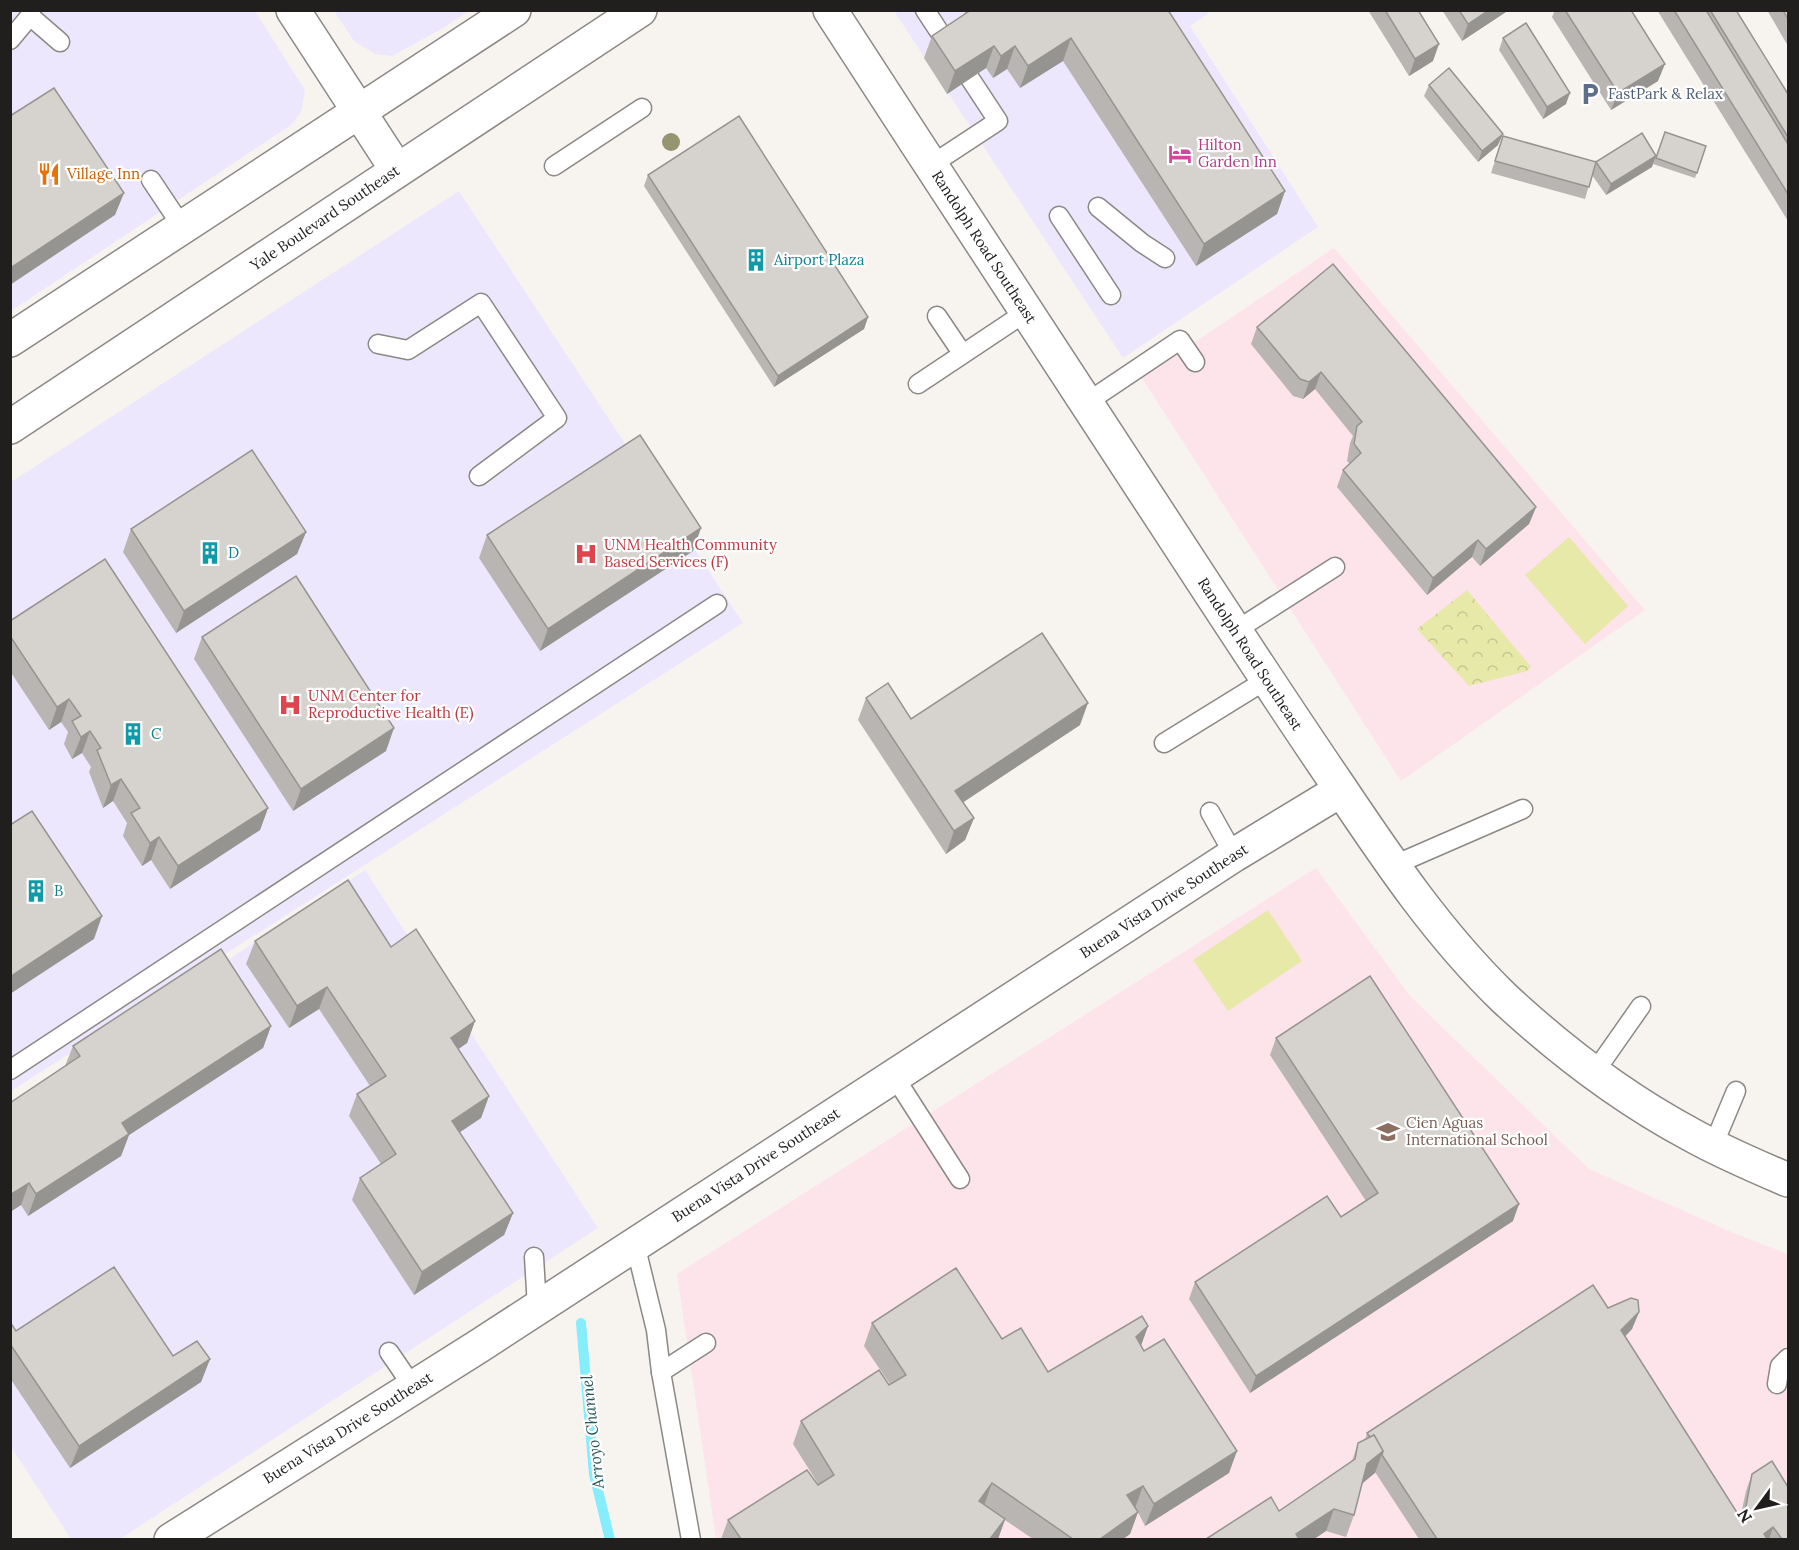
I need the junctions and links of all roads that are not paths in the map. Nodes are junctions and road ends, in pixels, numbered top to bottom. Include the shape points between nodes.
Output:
1 (293, 10) edge
2 (514, 10) edge
3 (640, 10) edge
4 (830, 10) edge
5 (925, 10) edge
6 (31, 13) edge
7 (10, 40) edge
8 (60, 42) dead end
9 (642, 108) dead end
10 (360, 112) junction
11 (931, 165) junction
12 (554, 166) dead end
13 (397, 170) junction
14 (151, 180) dead end
15 (1098, 207) dead end
16 (1059, 216) dead end
17 (183, 228) junction
18 (1165, 258) dead end
19 (1111, 295) dead end
20 (1026, 312) junction
21 (937, 316) dead end
22 (10, 340) edge
23 (378, 344) dead end
24 (962, 353) junction
25 (1195, 362) dead end
26 (918, 384) dead end
27 (1086, 403) junction
28 (10, 427) edge
29 (479, 476) dead end
30 (1335, 567) dead end
31 (717, 604) dead end
32 (1235, 631) junction
33 (1266, 680) junction
34 (1164, 743) dead end
35 (1341, 790) junction
36 (1523, 809) dead end
37 (1210, 812) dead end
38 (1234, 855) junction
39 (1392, 866) junction
40 (1641, 1006) dead end
41 (10, 1070) edge
42 (1594, 1073) junction
43 (894, 1076) junction
44 (1736, 1091) dead end
45 (1713, 1146) junction
46 (960, 1179) dead end
47 (1788, 1180) edge
48 (635, 1244) junction
49 (534, 1257) dead end
50 (537, 1307) junction
51 (706, 1343) dead end
52 (389, 1352) dead end
53 (1788, 1358) edge
54 (661, 1372) junction
55 (1777, 1383) dead end
56 (413, 1387) junction
57 (171, 1539) edge
58 (691, 1539) edge

1 - 10 main road
2 - 10 main road
3 - 13 main road, Yale Boulevard Southeast
4 - 11 main road, Randolph Road Southeast
5 - 11 lane via 998,122
6 - 7 lane
6 - 8 lane
9 - 12 lane
10 - 13 main road
10 - 17 main road
11 - 20 main road, Randolph Road Southeast
13 - 28 main road, Yale Boulevard Southeast
14 - 17 lane
15 - 18 lane
16 - 19 lane
17 - 22 main road
20 - 24 lane
20 - 27 main road, Randolph Road Southeast
21 - 24 lane
23 - 29 lane via 408,350 481,303 557,418
24 - 26 lane
25 - 27 lane via 1180,340
27 - 32 main road, Randolph Road Southeast
30 - 32 lane
31 - 41 lane
32 - 33 main road, Randolph Road Southeast
33 - 34 lane
33 - 35 main road, Randolph Road Southeast
35 - 38 main road, Buena Vista Drive Southeast
35 - 39 main road, Randolph Road Southeast
36 - 39 lane
37 - 38 lane
38 - 43 main road, Buena Vista Drive Southeast
39 - 42 main road, Randolph Road Southeast via 1460,952 1503,996
40 - 42 lane
42 - 45 main road, Randolph Road Southeast
43 - 46 lane
43 - 48 main road, Buena Vista Drive Southeast
44 - 45 lane
45 - 47 main road, Randolph Road Southeast
48 - 50 main road, Buena Vista Drive Southeast
48 - 54 lane via 656,1330
49 - 50 lane
50 - 56 main road, Buena Vista Drive Southeast
51 - 54 lane
52 - 56 lane
53 - 55 lane via 1780,1366
54 - 58 lane
56 - 57 main road, Buena Vista Drive Southeast

